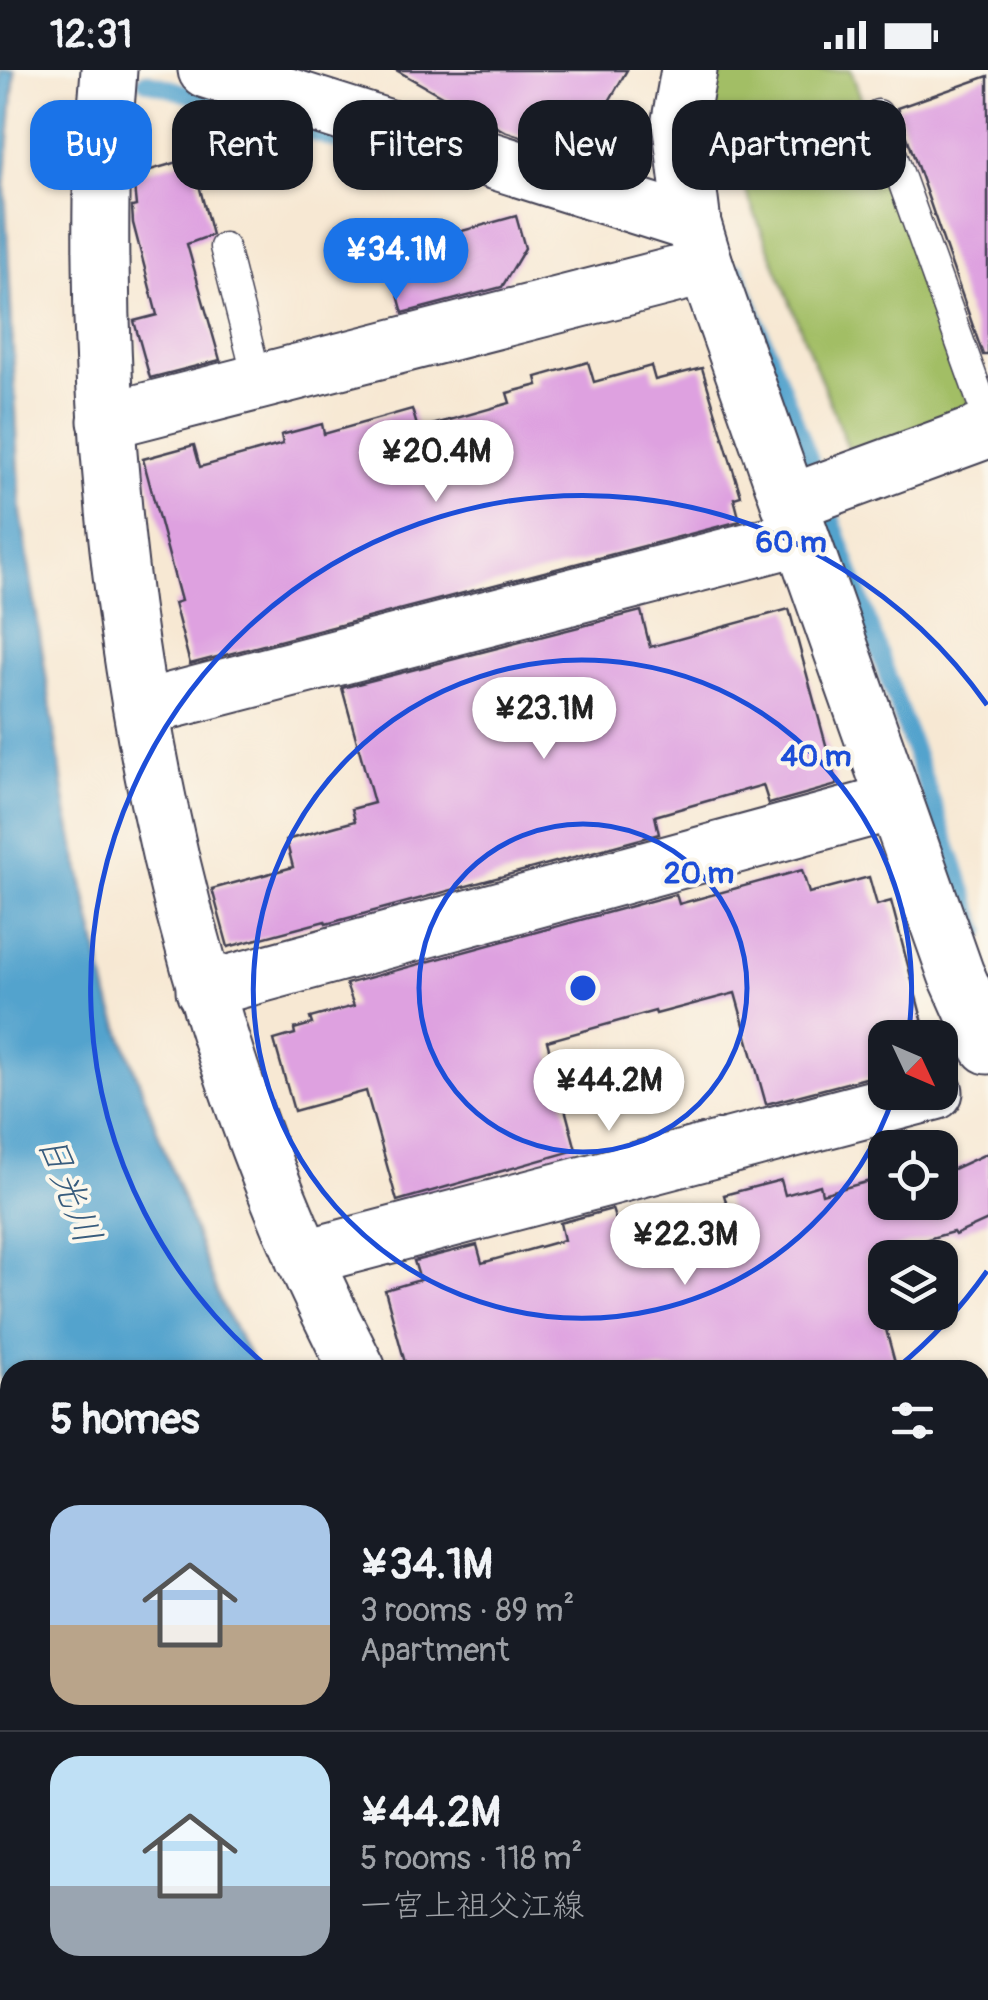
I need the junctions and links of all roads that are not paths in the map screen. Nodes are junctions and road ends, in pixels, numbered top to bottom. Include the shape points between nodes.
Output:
1 (109, 70) edge
2 (206, 70) edge
3 (689, 70) edge
4 (326, 87) edge
5 (905, 190) edge
6 (700, 246) junction
7 (224, 247) dead end
8 (258, 382) junction
9 (988, 420) edge
10 (106, 421) junction
11 (988, 430) edge
12 (795, 520) junction
13 (142, 708) junction
14 (895, 802) junction
15 (972, 968) edge
16 (204, 990) junction
17 (988, 1046) edge
18 (988, 1079) edge
19 (958, 1087) edge
20 (869, 1110) edge
21 (303, 1258) junction
22 (353, 1360) edge

1 - 10 street via 100,196
2 - 4 street
3 - 6 street via 680,120
4 - 6 street
5 - 9 lane
6 - 8 street
6 - 12 street
7 - 8 lane
8 - 10 street
10 - 13 street via 119,572
11 - 12 street
12 - 13 street
12 - 14 street
13 - 16 street
14 - 15 street
14 - 16 street
15 - 17 street
16 - 21 street
18 - 19 street
20 - 21 street
21 - 22 street

